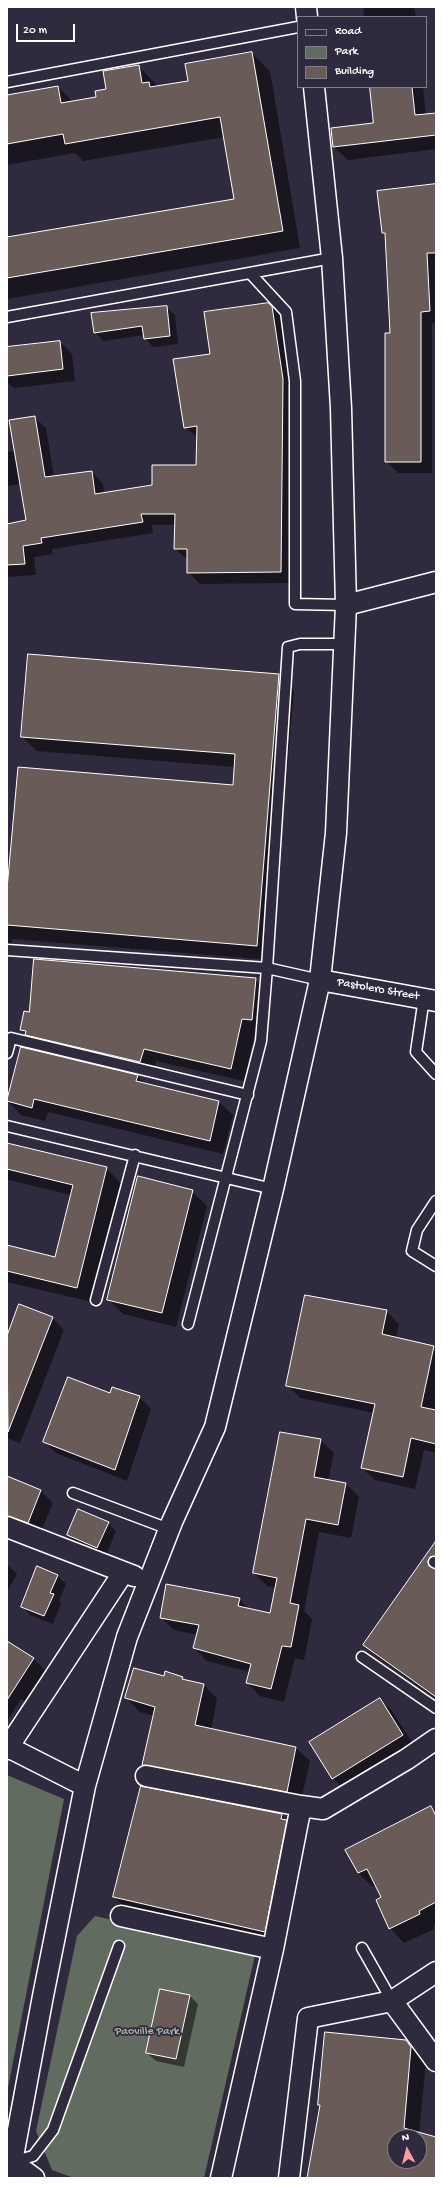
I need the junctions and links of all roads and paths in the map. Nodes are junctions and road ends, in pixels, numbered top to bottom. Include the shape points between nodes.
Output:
1 (297, 27) edge
2 (7, 82) edge
3 (314, 88) edge
4 (332, 258) junction
5 (250, 273) junction
6 (7, 317) edge
7 (436, 582) edge
8 (346, 605) junction
9 (345, 644) junction
10 (7, 950) edge
11 (267, 968) junction
12 (320, 980) junction
13 (430, 1000) edge
14 (7, 1052) edge
15 (436, 1074) edge
16 (248, 1095) junction
17 (7, 1126) edge
18 (135, 1156) junction
19 (226, 1179) junction
20 (273, 1189) junction
21 (436, 1201) edge
22 (436, 1266) edge
23 (96, 1300) dead end
24 (188, 1324) dead end
25 (73, 1493) dead end
26 (7, 1527) edge
27 (169, 1529) junction
28 (123, 1573) junction
29 (148, 1581) junction
30 (362, 1657) dead end
31 (436, 1708) edge
32 (436, 1739) edge
33 (8, 1748) edge
34 (146, 1776) dead end
35 (85, 1786) junction
36 (301, 1806) junction
37 (121, 1916) dead end
38 (119, 1946) dead end
39 (362, 1948) dead end
40 (273, 1949) junction
41 (436, 1972) edge
42 (392, 2001) junction
43 (436, 2061) edge
44 (9, 2165) edge
45 (34, 2178) edge
46 (221, 2178) edge
47 (288, 2178) edge

1 - 2 lane
3 - 4 street
4 - 5 lane
4 - 8 street via 341,408
5 - 6 lane
5 - 8 lane via 286,312 295,381 296,604
7 - 8 street
8 - 9 street
9 - 11 lane via 300,644 288,647
9 - 12 street via 336,833
10 - 11 lane
11 - 12 lane
11 - 16 lane via 260,1041
12 - 13 street, Pastolero Street
12 - 20 street
13 - 15 lane via 416,1052
14 - 16 lane via 11,1038
16 - 19 lane
17 - 18 lane
18 - 19 lane
18 - 23 lane
19 - 20 lane
19 - 24 lane
20 - 27 street via 215,1427
21 - 22 lane via 417,1230 412,1251
25 - 27 lane
26 - 28 street
27 - 29 street
28 - 29 street
28 - 33 street
29 - 35 street via 127,1637
30 - 31 lane
32 - 36 street via 323,1809
33 - 35 street
34 - 36 street
35 - 44 street
36 - 40 street
37 - 40 street
38 - 44 lane via 53,2130 33,2156
39 - 42 lane
40 - 46 street
41 - 42 street
42 - 43 street
42 - 47 street via 308,2018
44 - 45 street

